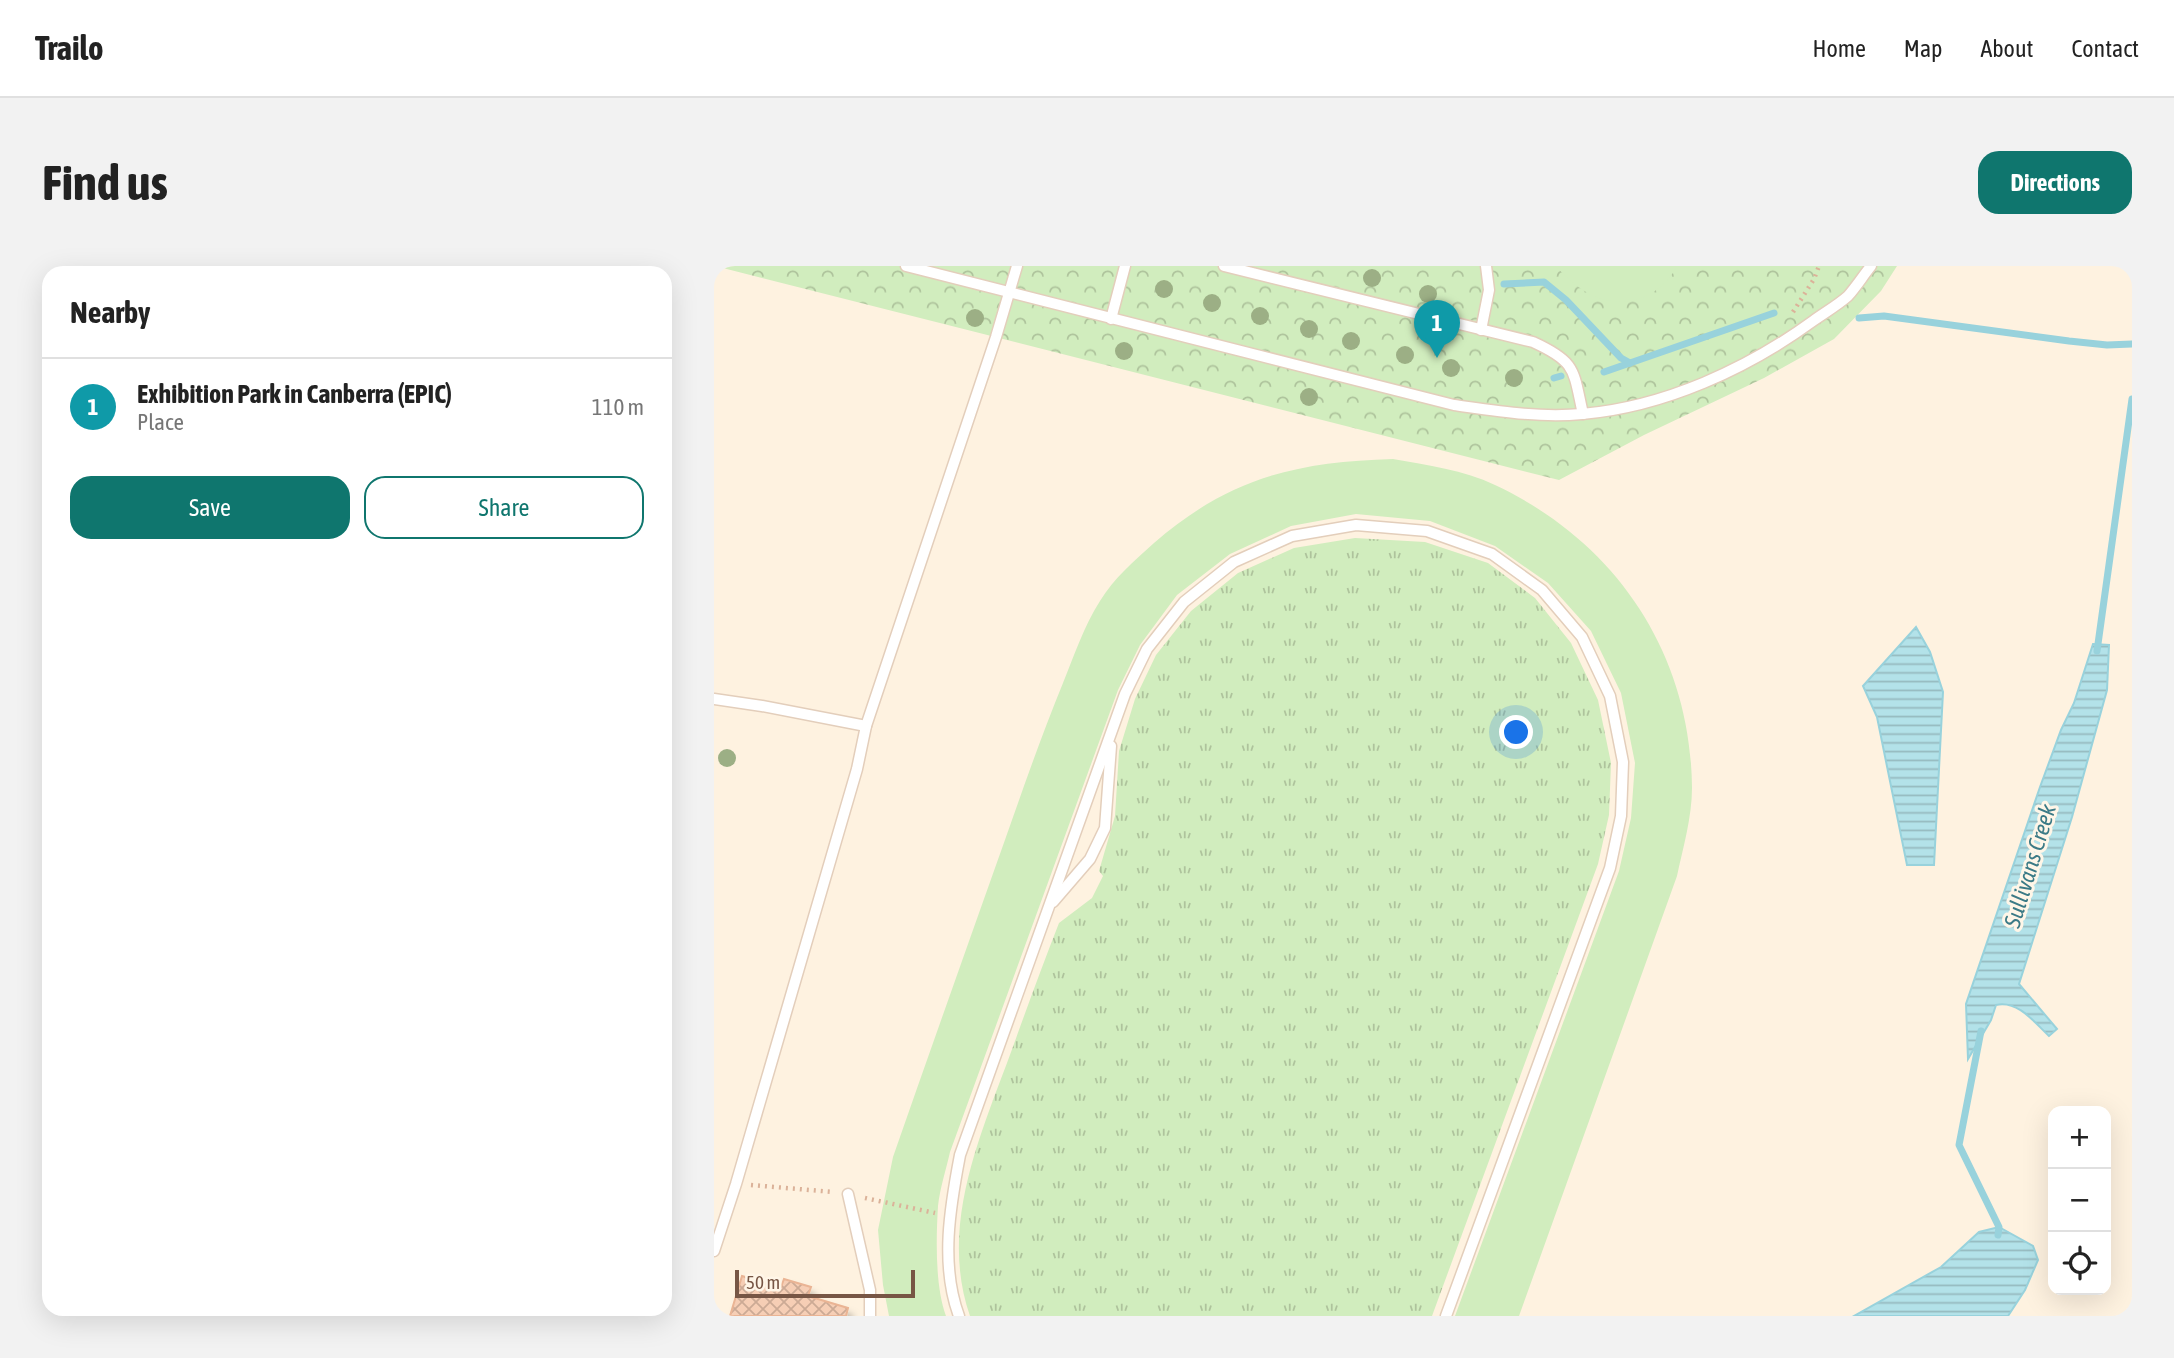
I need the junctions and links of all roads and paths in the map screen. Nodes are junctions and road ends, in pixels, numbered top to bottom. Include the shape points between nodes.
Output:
1 (906, 266) edge
2 (1017, 266) edge
3 (1125, 266) edge
4 (1224, 266) edge
5 (1486, 266) edge
6 (1819, 266) edge
7 (1871, 266) edge
8 (1010, 292) junction
9 (1111, 319) junction
10 (1785, 322) dead end
11 (1481, 330) junction
12 (1583, 414) junction
13 (714, 699) edge
14 (866, 726) junction
15 (1112, 733) junction
16 (1048, 908) junction
17 (848, 1194) dead end
18 (714, 1251) edge
19 (870, 1316) edge
20 (959, 1316) edge
21 (1446, 1316) edge

1 - 8 lane
2 - 8 lane
3 - 9 lane
4 - 11 lane
5 - 11 lane via 1489,290
6 - 10 path
7 - 12 lane via 1847,297 1734,369 1668,396
8 - 9 lane
8 - 14 lane
9 - 12 lane via 1454,405 1531,416
11 - 12 lane via 1533,342 1556,353 1573,369
13 - 14 lane
14 - 18 lane
15 - 16 lane
15 - 16 lane via 1105,828 1090,859
15 - 21 lane via 1147,649 1184,602 1234,562 1292,536 1356,525 1427,531 1492,554 1542,590 1582,637 1611,696 1623,762 1621,816 1610,868
16 - 20 lane via 960,1155 950,1206 949,1255
17 - 19 lane via 870,1290

